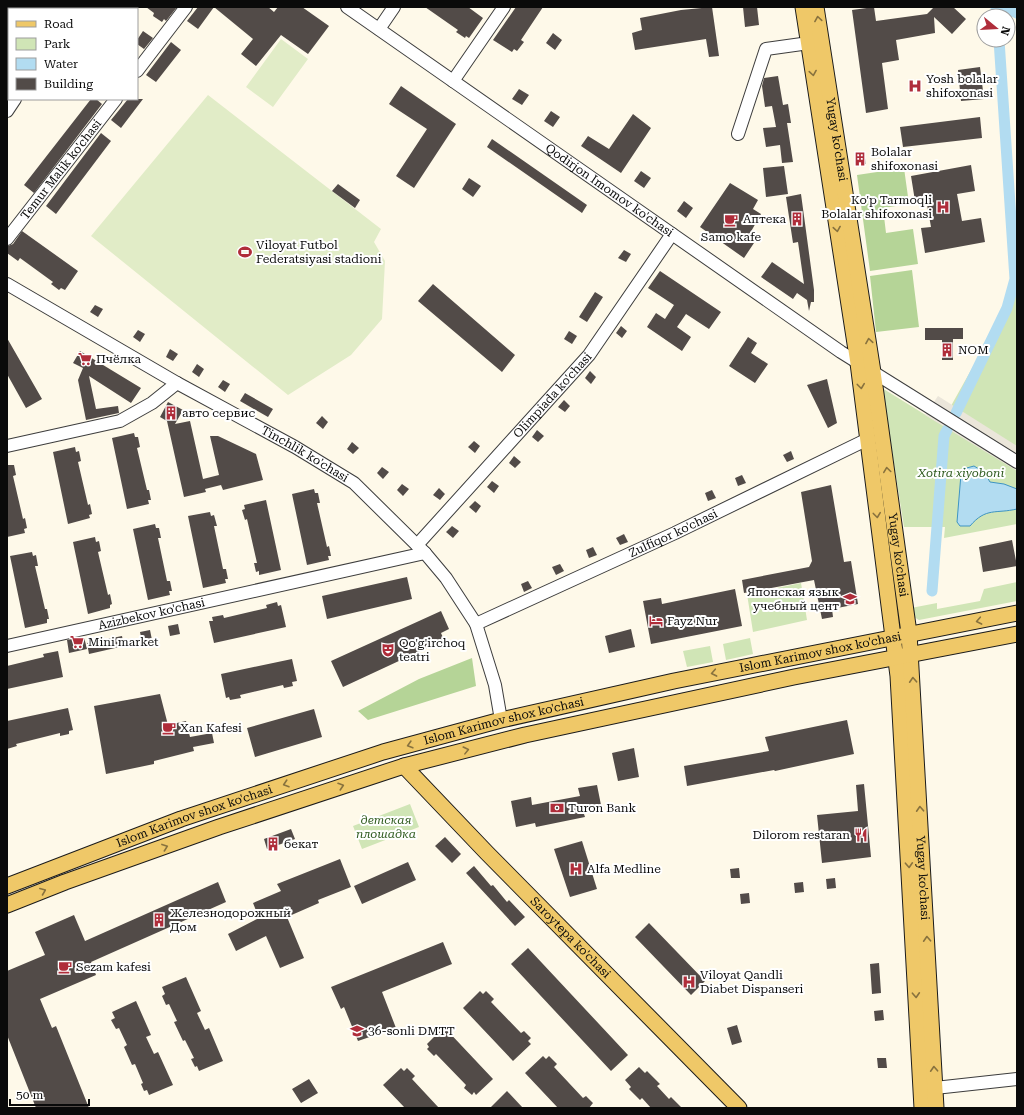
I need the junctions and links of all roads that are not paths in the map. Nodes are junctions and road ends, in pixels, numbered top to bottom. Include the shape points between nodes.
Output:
1 (186, 7) edge
2 (347, 7) edge
3 (394, 7) edge
4 (504, 7) edge
5 (803, 7) edge
6 (816, 7) edge
7 (379, 30) junction
8 (809, 43) junction
9 (138, 70) edge
10 (453, 81) junction
11 (14, 100) edge
12 (115, 100) edge
13 (7, 111) edge
14 (738, 134) dead end
15 (672, 234) junction
16 (7, 239) edge
17 (7, 284) edge
18 (858, 362) junction
19 (873, 372) junction
20 (176, 383) junction
21 (868, 440) junction
22 (7, 446) edge
23 (1017, 462) edge
24 (421, 549) junction
25 (1017, 613) edge
26 (476, 624) junction
27 (909, 634) junction
28 (1017, 634) edge
29 (894, 637) junction
30 (7, 646) edge
31 (903, 655) junction
32 (501, 720) junction
33 (404, 766) junction
34 (7, 886) edge
35 (7, 905) edge
36 (1017, 1079) edge
37 (935, 1088) junction
38 (739, 1108) edge
39 (922, 1108) edge
40 (936, 1108) edge

1 - 9 street
2 - 7 street, Qodirjon Imomov ko'chasi
3 - 7 street
4 - 10 street
5 - 8 main road, Yugay ko'chasi
19 -> 6 main road, Yugay ko'chasi
7 - 10 street, Qodirjon Imomov ko'chasi
8 - 14 street via 766,49
8 -> 18 main road, Yugay ko'chasi
10 - 15 street, Qodirjon Imomov ko'chasi
11 - 13 street
12 - 16 street, Temur Malik ko'chasi
15 - 18 street, Qodirjon Imomov ko'chasi
15 - 24 street, Olimpiada ko'chasi via 589,355
17 - 20 street, Tinchlik ko'chasi
18 - 19 street, Qodirjon Imomov ko'chasi
18 -> 21 main road, Yugay ko'chasi
19 - 23 street, Qodirjon Imomov ko'chasi
27 -> 19 main road, Yugay ko'chasi
20 - 22 street via 152,403 120,421
20 - 24 street, Tinchlik ko'chasi via 295,447 354,483
21 - 26 street, Zulfiqor ko'chasi via 675,533
21 -> 29 main road, Yugay ko'chasi
24 - 26 street, Tinchlik ko'chasi via 446,578
24 - 30 street, Azizbekov ko'chasi via 296,583
25 -> 27 main road, Islom Karimov shox ko'chasi
26 - 32 street, Tinchlik ko'chasi via 495,685
27 - 29 main road, Islom Karimov shox ko'chasi
27 - 31 main road, Yugay ko'chasi
28 - 31 main road, Islom Karimov shox ko'chasi
29 - 31 main road, Yugay ko'chasi
29 -> 32 main road, Islom Karimov shox ko'chasi via 666,683
33 -> 31 main road, Islom Karimov shox ko'chasi via 525,735
37 -> 31 main road, Yugay ko'chasi
31 -> 39 main road, Yugay ko'chasi via 909,860
32 -> 34 main road, Islom Karimov shox ko'chasi via 383,752 181,818
35 -> 33 main road, Islom Karimov shox ko'chasi via 219,827
33 - 38 main road, Saroytepa ko'chasi
36 - 37 street
37 - 40 main road, Yugay ko'chasi

